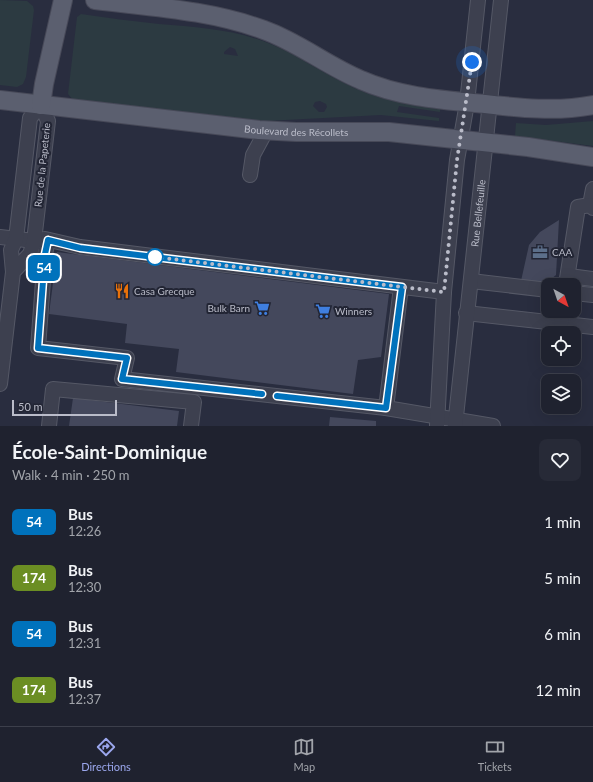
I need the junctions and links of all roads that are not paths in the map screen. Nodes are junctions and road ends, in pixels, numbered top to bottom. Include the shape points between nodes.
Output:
1 (63, 0) edge
2 (95, 0) edge
3 (478, 0) edge
4 (501, 0) edge
5 (0, 100) edge
6 (467, 103) junction
7 (41, 105) junction
8 (490, 105) junction
9 (593, 105) edge
10 (266, 131) junction
11 (460, 139) junction
12 (487, 142) junction
13 (593, 157) edge
14 (250, 175) dead end
15 (593, 189) edge
16 (591, 206) edge
17 (0, 237) edge
18 (16, 239) junction
19 (48, 240) junction
20 (34, 241) junction
21 (13, 272) junction
22 (567, 278) edge
23 (593, 279) edge
24 (581, 280) edge
25 (471, 281) junction
26 (402, 287) junction
27 (541, 289) edge
28 (444, 292) junction
29 (581, 294) edge
30 (593, 295) edge
31 (466, 313) junction
32 (541, 316) edge
33 (565, 318) edge
34 (593, 327) edge
35 (0, 384) edge
36 (386, 408) junction
37 (437, 421) edge
38 (455, 423) edge
39 (49, 426) edge
40 (191, 426) edge
41 (493, 426) edge

1 - 7 main road
2 - 6 main road via 234,20 275,34 344,72 376,86 408,95
3 - 6 street
4 - 8 street, Rue Bellefeuille
5 - 7 main road, Boulevard des Récollets
6 - 8 main road
6 - 11 street
7 - 10 main road, Boulevard des Récollets
7 - 18 street, Rue de la Papeterie via 30,118
7 - 20 street, Rue de la Papeterie via 48,121
8 - 9 main road via 540,108
8 - 12 street, Rue Bellefeuille
10 - 11 main road, Boulevard des Récollets via 376,131
10 - 14 street via 253,155
11 - 12 main road, Boulevard des Récollets
11 - 28 street
12 - 13 main road, Boulevard des Récollets
12 - 25 street, Rue Bellefeuille
15 - 16 street
16 - 22 street via 578,206
17 - 18 street
18 - 20 street
18 - 21 street, Rue de la Papeterie via 11,250
19 - 20 street
19 - 26 street via 80,248
19 - 36 street via 38,348 127,358 122,379
20 - 21 street, Rue de la Papeterie via 30,254
21 - 35 street, Rue de la Papeterie
23 - 24 street
25 - 27 street
25 - 31 street, Rue Bellefeuille
26 - 28 street
26 - 36 street
28 - 37 street
29 - 30 street
31 - 32 street
31 - 38 street, Rue Bellefeuille
33 - 34 street
36 - 37 street
37 - 38 street
38 - 41 street
39 - 40 street via 53,389 194,402

